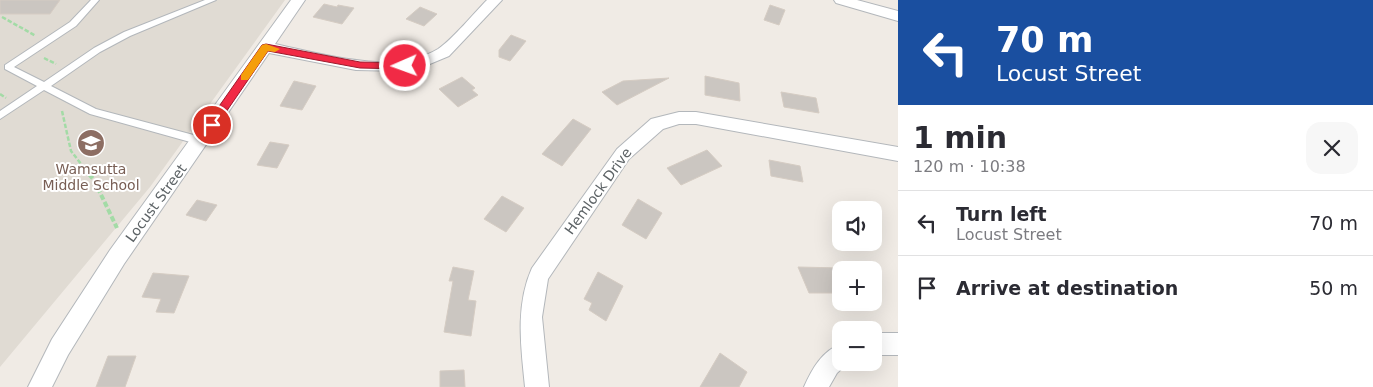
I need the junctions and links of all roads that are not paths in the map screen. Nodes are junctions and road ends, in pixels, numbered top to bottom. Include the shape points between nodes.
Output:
1 (95, 0) edge
2 (212, 0) edge
3 (298, 0) edge
4 (495, 0) edge
5 (841, 0) edge
6 (898, 16) edge
7 (266, 47) junction
8 (8, 66) junction
9 (0, 72) edge
10 (41, 86) junction
11 (0, 116) edge
12 (201, 141) junction
13 (898, 154) edge
14 (882, 344) edge
15 (898, 344) edge
16 (832, 362) edge
17 (40, 387) edge
18 (537, 387) edge
19 (816, 387) edge

1 - 8 lane via 73,24
2 - 10 lane via 127,34
3 - 7 street, Locust Street
4 - 7 street via 444,52 416,64 371,66
5 - 6 street
7 - 12 street, Locust Street
8 - 9 lane
8 - 10 lane
10 - 11 lane
10 - 12 lane via 92,112
12 - 17 street, Locust Street via 117,257 60,347
13 - 18 street, Hemlock Drive via 710,120 679,118 652,128 622,154 539,275 532,299 531,325
14 - 15 street
16 - 19 street

